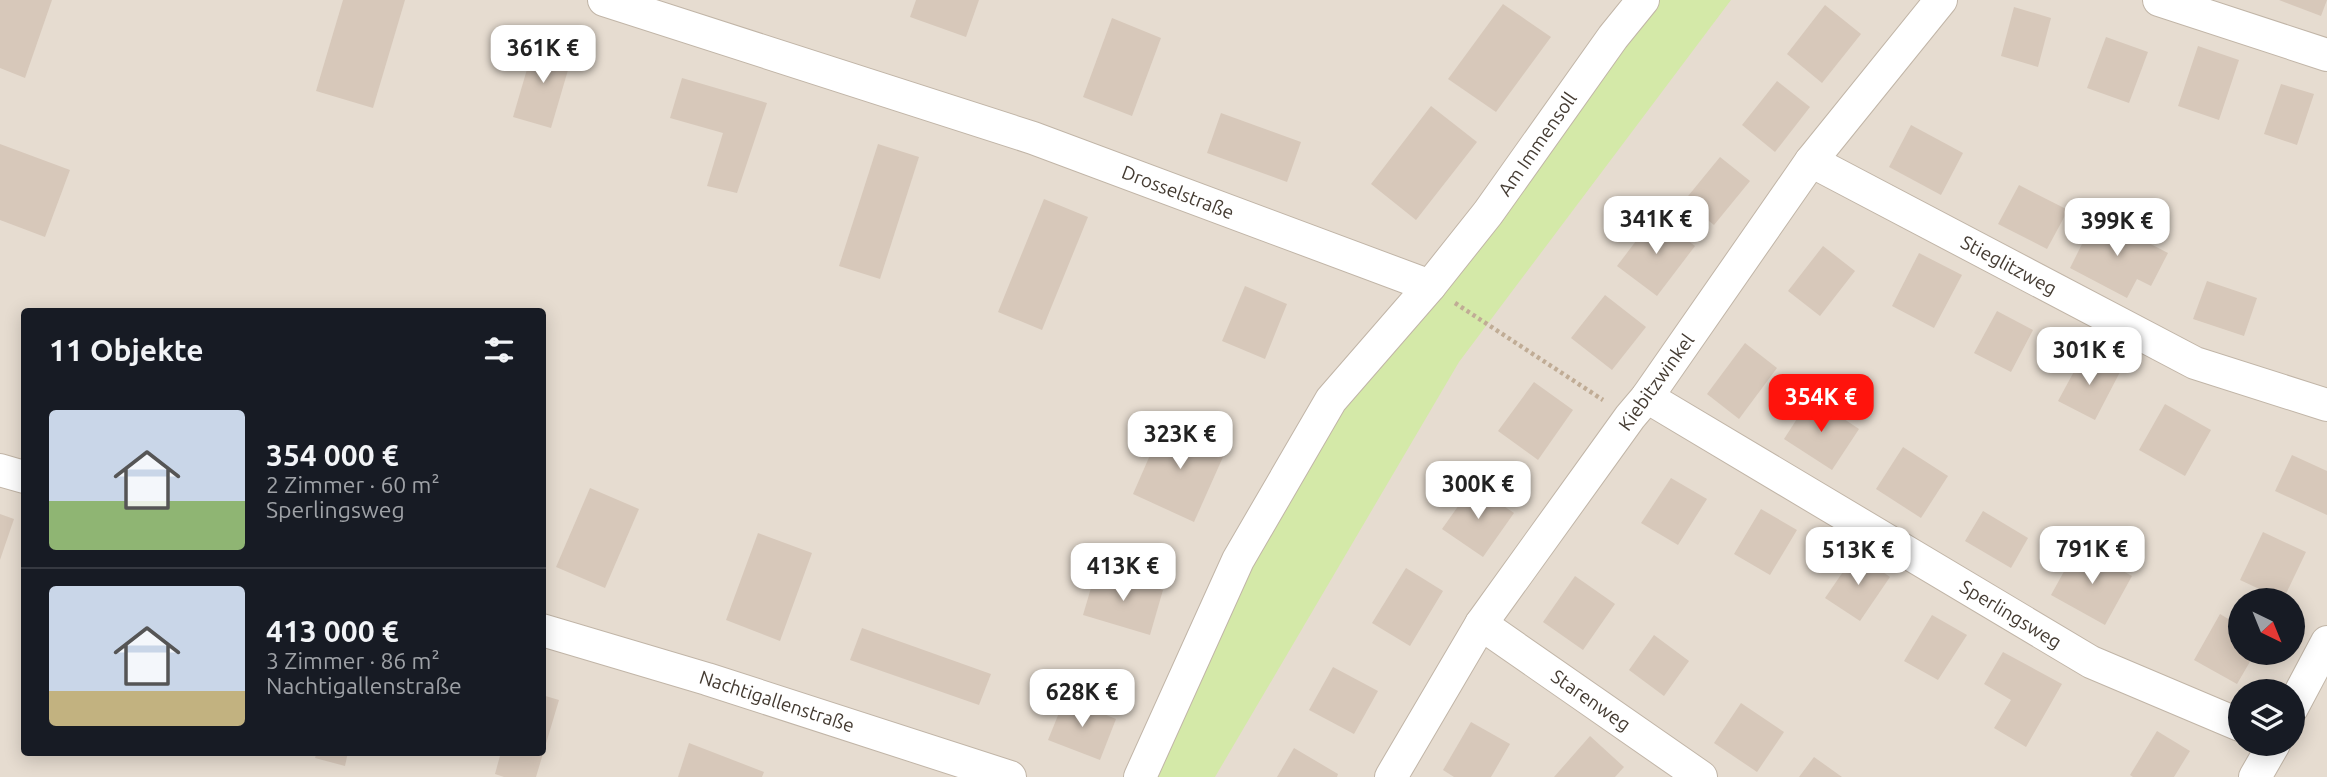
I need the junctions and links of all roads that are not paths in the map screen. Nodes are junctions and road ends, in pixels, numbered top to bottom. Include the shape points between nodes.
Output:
1 (604, 0) edge
2 (1643, 0) edge
3 (1941, 0) edge
4 (2159, 0) edge
5 (2327, 55) edge
6 (1811, 161) junction
7 (1430, 286) junction
8 (2327, 405) edge
9 (1639, 407) junction
10 (0, 470) edge
11 (21, 476) edge
12 (1481, 624) junction
13 (546, 631) edge
14 (2327, 642) edge
15 (2305, 683) edge
16 (2228, 720) edge
17 (2267, 756) edge
18 (1010, 777) edge
19 (1140, 777) edge
20 (1391, 777) edge
21 (1701, 777) edge
22 (2255, 777) edge

1 - 7 street, Drosselstraße via 1033,138
2 - 7 street, Am Immensoll
3 - 6 street, Kiebitzwinkel
4 - 5 street
6 - 8 street, Stieglitzweg via 2194,363
6 - 9 street, Kiebitzwinkel
7 - 19 street via 1331,400 1238,560
9 - 12 street, Kiebitzwinkel
9 - 16 street, Sperlingsweg via 2091,662
10 - 11 street
12 - 20 street, Kiebitzwinkel
12 - 21 street, Starenweg
13 - 18 street, Nachtigallenstraße
14 - 15 street
17 - 22 street

